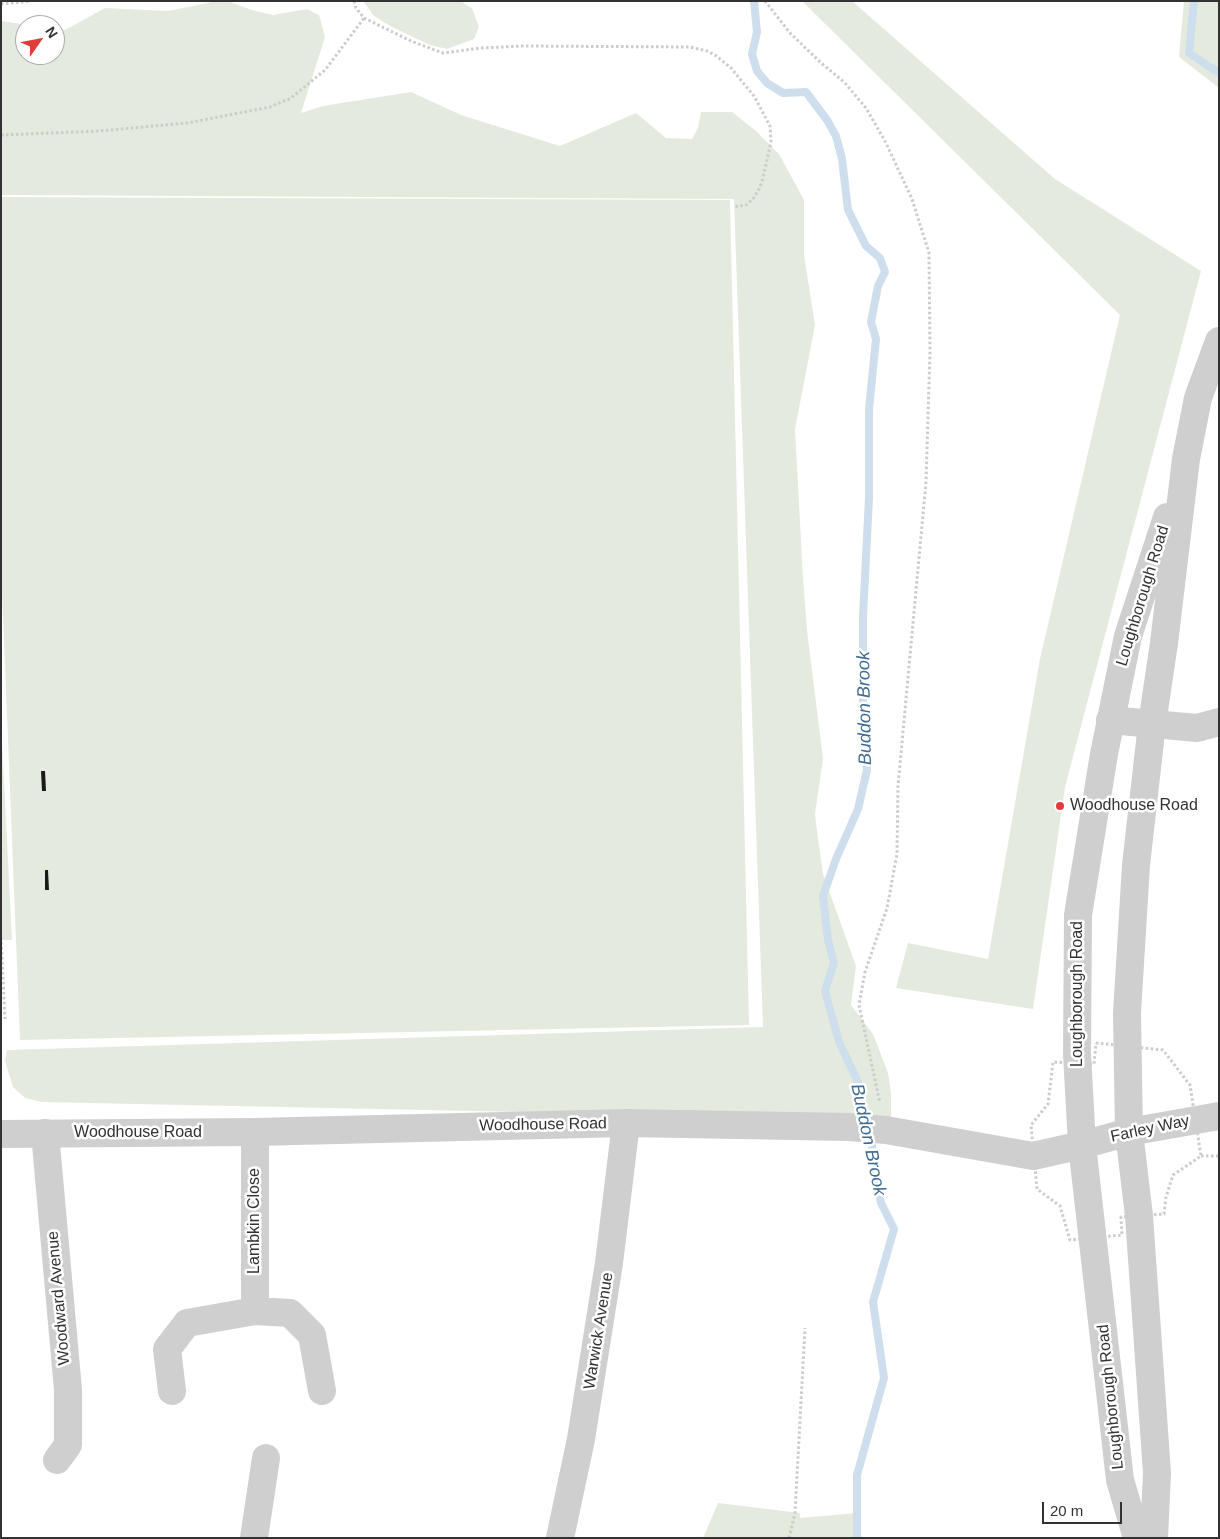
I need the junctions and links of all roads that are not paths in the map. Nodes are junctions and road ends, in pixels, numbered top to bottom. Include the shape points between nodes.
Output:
1 (1219, 341) edge
2 (1186, 459) junction
3 (1110, 720) junction
4 (1219, 722) edge
5 (1152, 724) junction
6 (1219, 1116) edge
7 (626, 1123) junction
8 (255, 1132) junction
9 (1129, 1132) junction
10 (45, 1133) junction
11 (1, 1134) edge
12 (1082, 1145) junction
13 (255, 1311) junction
14 (172, 1391) dead end
15 (322, 1391) dead end
16 (266, 1458) dead end
17 (57, 1460) dead end
18 (254, 1538) edge
19 (560, 1538) edge
20 (1137, 1538) edge
21 (1154, 1538) edge

1 - 2 street, Loughborough Road via 1198,398
2 - 3 street, Loughborough Road via 1128,636
2 - 5 street, Loughborough Road
3 - 5 street
3 - 12 street, Loughborough Road via 1078,915 1077,1054
4 - 5 street via 1197,728
5 - 9 street, Loughborough Road via 1136,866 1127,1013
6 - 9 street, Farley Way
7 - 8 street, Woodhouse Road
7 - 12 street, Woodhouse Road via 849,1127 1033,1156
7 - 19 street, Warwick Avenue via 582,1439
8 - 10 street, Woodhouse Road
8 - 13 street, Lambkin Close
9 - 12 street, Farley Way
9 - 21 street, Loughborough Road via 1139,1216 1157,1472
10 - 11 street, Woodhouse Road
10 - 17 street, Woodward Avenue via 68,1390 68,1445
12 - 20 street, Loughborough Road via 1120,1480
13 - 14 street via 187,1322 167,1349
13 - 15 street via 290,1313 312,1335
16 - 18 street

